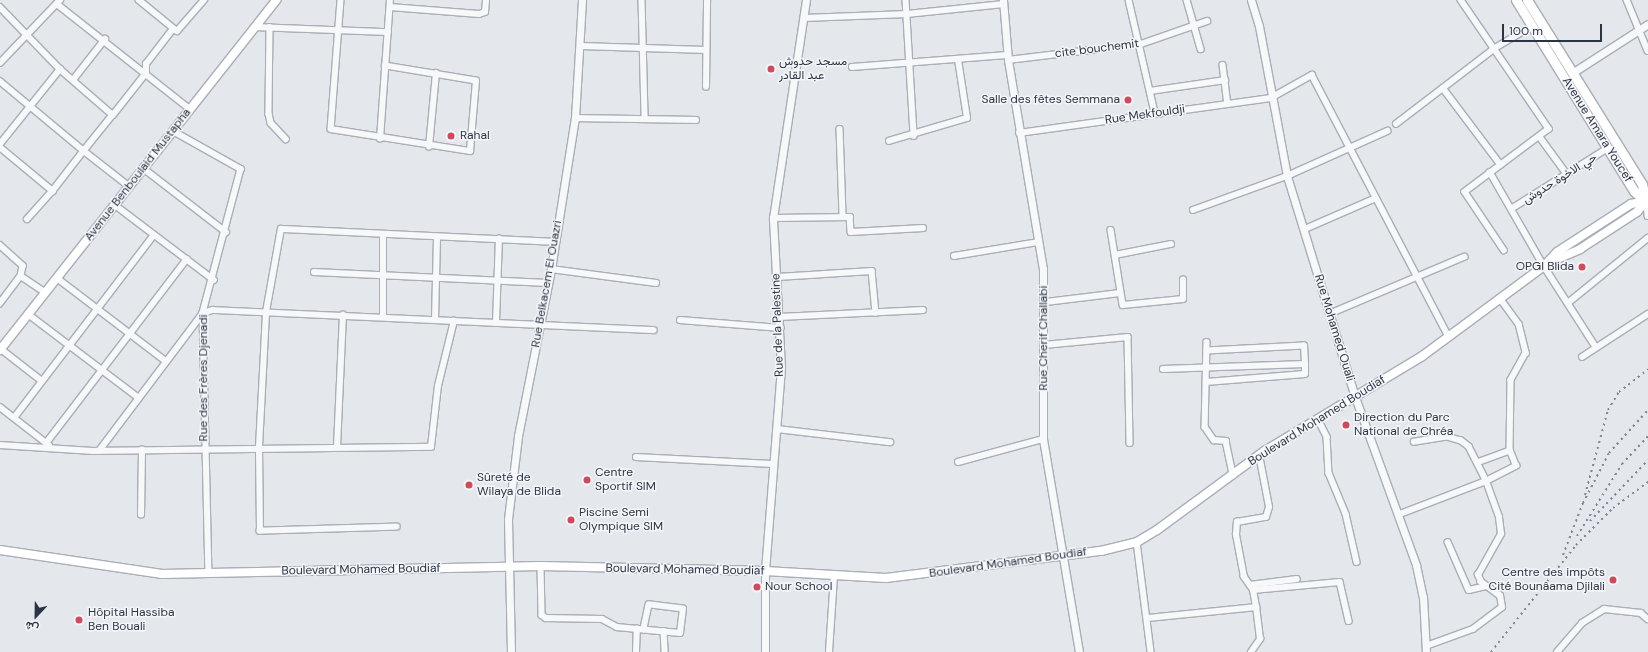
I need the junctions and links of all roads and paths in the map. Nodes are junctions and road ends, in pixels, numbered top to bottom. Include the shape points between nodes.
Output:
1 (140, 0) edge
2 (204, 0) edge
3 (276, 0) edge
4 (341, 0) edge
5 (390, 0) edge
6 (486, 0) edge
7 (582, 0) edge
8 (642, 0) edge
9 (707, 0) edge
10 (806, 0) edge
11 (906, 0) edge
12 (1129, 0) edge
13 (1188, 0) edge
14 (1251, 0) edge
15 (1461, 0) edge
16 (1516, 0) edge
17 (1527, 0) edge
18 (1627, 0) edge
19 (59, 2) edge
20 (1003, 2) edge
21 (0, 7) edge
22 (390, 7) junction
23 (907, 14) junction
24 (804, 18) junction
25 (1207, 21) dead end
26 (1536, 24) junction
27 (1648, 24) edge
28 (1194, 25) junction
29 (255, 26) junction
30 (270, 27) junction
31 (173, 29) junction
32 (338, 29) junction
33 (1639, 30) junction
34 (388, 32) junction
35 (28, 36) junction
36 (105, 39) junction
37 (1141, 44) junction
38 (581, 46) junction
39 (1495, 48) junction
40 (645, 49) junction
41 (1201, 49) dead end
42 (706, 50) junction
43 (1648, 51) edge
44 (1007, 58) junction
45 (958, 60) junction
46 (0, 63) edge
47 (912, 63) junction
48 (1223, 65) dead end
49 (386, 66) junction
50 (852, 67) dead end
51 (60, 69) junction
52 (146, 73) junction
53 (436, 73) junction
54 (1572, 73) junction
55 (73, 80) junction
56 (1225, 80) junction
57 (0, 81) edge
58 (706, 87) dead end
59 (1444, 88) junction
60 (1150, 91) junction
61 (1271, 98) junction
62 (1228, 103) junction
63 (30, 106) junction
64 (190, 109) junction
65 (1155, 113) junction
66 (113, 115) junction
67 (575, 118) junction
68 (645, 118) junction
69 (696, 120) dead end
70 (1396, 124) dead end
71 (840, 129) dead end
72 (173, 131) junction
73 (1387, 131) dead end
74 (1019, 134) junction
75 (914, 136) junction
76 (1540, 136) junction
77 (286, 139) dead end
78 (380, 140) junction
79 (888, 141) dead end
80 (0, 146) edge
81 (429, 147) junction
82 (1351, 148) junction
83 (1608, 148) junction
84 (84, 151) junction
85 (1501, 165) junction
86 (143, 168) junction
87 (1490, 172) junction
88 (1567, 174) junction
89 (1287, 176) junction
90 (129, 186) junction
91 (53, 191) junction
92 (1376, 198) junction
93 (1647, 201) edge
94 (114, 205) junction
95 (1511, 209) junction
96 (1193, 210) dead end
97 (1648, 216) edge
98 (843, 217) junction
99 (772, 218) junction
100 (28, 220) dead end
101 (923, 228) dead end
102 (1305, 229) junction
103 (1111, 230) dead end
104 (226, 232) junction
105 (154, 235) junction
106 (383, 235) junction
107 (437, 237) junction
108 (1648, 238) edge
109 (499, 239) junction
110 (555, 242) junction
111 (1039, 242) junction
112 (1170, 244) dead end
113 (0, 245) edge
114 (1504, 250) dead end
115 (1116, 255) junction
116 (954, 256) dead end
117 (1464, 257) dead end
118 (187, 259) junction
119 (1545, 265) junction
120 (551, 269) junction
121 (314, 272) dead end
122 (383, 275) junction
123 (21, 276) junction
124 (436, 276) junction
125 (57, 278) junction
126 (777, 278) junction
127 (1417, 278) junction
128 (498, 279) junction
129 (214, 280) junction
130 (1183, 280) dead end
131 (548, 283) junction
132 (656, 283) dead end
133 (46, 293) junction
134 (1119, 293) junction
135 (1500, 298) junction
136 (1046, 302) junction
137 (1568, 303) junction
138 (0, 304) edge
139 (97, 308) junction
140 (923, 310) dead end
141 (266, 312) junction
142 (203, 313) junction
143 (876, 313) junction
144 (28, 314) junction
145 (1329, 314) junction
146 (1648, 314) edge
147 (343, 315) junction
148 (383, 317) junction
149 (779, 317) junction
150 (435, 320) junction
151 (680, 320) dead end
152 (454, 321) junction
153 (496, 324) junction
154 (540, 326) junction
155 (781, 328) junction
156 (654, 330) dead end
157 (130, 333) junction
158 (1448, 334) junction
159 (1207, 342) dead end
160 (68, 345) junction
161 (1044, 345) junction
162 (1596, 346) junction
163 (0, 350) edge
164 (1207, 351) junction
165 (1582, 357) dead end
166 (166, 361) junction
167 (1305, 364) junction
168 (1163, 369) dead end
169 (1206, 369) junction
170 (101, 370) junction
171 (41, 380) junction
172 (1206, 382) junction
173 (1355, 397) junction
174 (139, 398) junction
175 (0, 407) edge
176 (14, 418) junction
177 (1318, 418) junction
178 (777, 429) junction
179 (1044, 439) junction
180 (47, 442) junction
181 (890, 442) dead end
182 (1414, 442) dead end
183 (1130, 443) dead end
184 (0, 445) edge
185 (259, 447) junction
186 (337, 447) junction
187 (51, 448) junction
188 (204, 448) junction
189 (142, 450) junction
190 (99, 451) junction
191 (1510, 451) junction
192 (1259, 455) junction
193 (636, 457) dead end
194 (958, 462) dead end
195 (1479, 462) junction
196 (772, 464) junction
197 (1233, 475) junction
198 (1486, 482) junction
199 (1400, 514) junction
200 (140, 515) dead end
201 (397, 527) dead end
202 (1137, 542) junction
203 (1448, 542) dead end
204 (0, 550) edge
205 (1063, 555) junction
206 (1357, 562) dead end
207 (541, 566) junction
208 (508, 567) junction
209 (765, 571) junction
210 (209, 574) junction
211 (834, 577) junction
212 (1297, 579) dead end
213 (1486, 586) junction
214 (1251, 588) junction
215 (1256, 608) junction
216 (1148, 618) junction
217 (1648, 619) edge
218 (1349, 621) dead end
219 (637, 629) junction
220 (644, 629) junction
221 (664, 631) junction
222 (1426, 649) edge
223 (511, 652) edge
224 (636, 652) edge
225 (665, 652) edge
226 (765, 652) edge
227 (829, 652) edge
228 (1079, 652) edge
229 (1151, 652) edge
230 (1251, 652) edge
231 (1557, 652) edge

1 - 31 street
2 - 31 street via 177,31
3 - 29 main road, Avenue Benboulaid Mustapha
4 - 32 street
5 - 22 street
6 - 22 street via 485,12 479,14
7 - 38 street, Rue Belkacem El Ouazri
8 - 40 street
9 - 42 street
10 - 24 street, Rue de la Palestine
11 - 23 street
12 - 37 street
13 - 28 street
14 - 61 street, Rue Mohamed Ouali via 1259,26
15 - 39 street
16 - 26 main road, Avenue Amara Youcef
17 - 26 main road, Avenue Amara Youcef
18 - 33 street
19 - 35 street
19 - 36 street
20 - 23 street
20 - 44 street, Rue Cherif Challabi
21 - 35 street
22 - 34 street
23 - 24 street
23 - 47 street
24 - 99 street, Rue de la Palestine
25 - 28 street, cite bouchemit
26 - 39 street
26 - 54 main road, Avenue Amara Youcef
26 - 83 main road, Avenue Amara Youcef
27 - 33 street
28 - 37 street, cite bouchemit
28 - 41 street
29 - 30 street
29 - 64 main road, Avenue Benboulaid Mustapha
30 - 32 street
30 - 77 street via 269,114 271,123
31 - 52 street via 146,64
32 - 34 street
32 - 78 street via 330,126 338,133
33 - 43 street
33 - 54 street
34 - 49 street
35 - 46 street
35 - 51 street
36 - 52 street
36 - 55 street
37 - 44 street, cite bouchemit
37 - 60 street
38 - 40 street
38 - 67 street, Rue Belkacem El Ouazri
39 - 59 street
39 - 76 street via 1549,130
40 - 42 street
40 - 68 street
42 - 58 street
44 - 45 street, cite bouchemit
44 - 74 street, Rue Cherif Challabi
45 - 47 street, cite bouchemit
45 - 75 street via 967,118
47 - 50 street, cite bouchemit
47 - 75 street
48 - 56 street
49 - 53 street
49 - 78 street
51 - 55 street
51 - 63 street
52 - 64 street
52 - 66 street
53 - 81 street
53 - 81 street via 477,83 473,145 466,152
54 - 93 main road, Avenue Amara Youcef via 1642,184
55 - 66 street
56 - 60 street
56 - 62 street
57 - 63 street
59 - 70 street
59 - 85 street
60 - 65 street
61 - 62 street, Rue Mekfouldji
61 - 82 street via 1312,75
61 - 89 street, Rue Mohamed Ouali
62 - 65 street, Rue Mekfouldji
63 - 80 street
63 - 84 street
64 - 72 main road, Avenue Benboulaid Mustapha
65 - 74 street, Rue Mekfouldji
66 - 84 street
67 - 68 street
67 - 110 street, Rue Belkacem El Ouazri
68 - 69 street
71 - 98 street
72 - 86 main road, Avenue Benboulaid Mustapha
72 - 104 street, Rue des Frères Djenadi via 241,169
73 - 82 street
74 - 111 street, Rue Cherif Challabi
75 - 79 street
76 - 85 street
76 - 88 street
78 - 81 street
80 - 91 street
82 - 89 street
82 - 92 street
83 - 88 street, حي الاخوة حدوش
83 - 93 main road, Avenue Amara Youcef via 1634,191
84 - 90 street
84 - 91 street
85 - 87 street
86 - 90 main road, Avenue Benboulaid Mustapha
86 - 104 street
87 - 95 street
87 - 114 street via 1465,192
88 - 95 street, حي الاخوة حدوش
89 - 96 street
89 - 102 street, Rue Mohamed Ouali
90 - 94 main road, Avenue Benboulaid Mustapha
91 - 100 street
92 - 102 street
92 - 127 street
93 - 97 street
93 - 119 main road, Boulevard Mohamed Boudiaf via 1631,204 1557,252
94 - 105 street
94 - 125 main road, Avenue Benboulaid Mustapha
95 - 119 street
98 - 99 street
98 - 101 street via 850,217 851,232
99 - 126 street, Rue de la Palestine
102 - 145 street, Rue Mohamed Ouali
103 - 115 street
104 - 129 street, Rue des Frères Djenadi
105 - 118 street
105 - 139 street
106 - 107 street
106 - 122 street
106 - 141 street via 281,229
107 - 109 street
107 - 124 street
108 - 137 street
109 - 110 street
109 - 128 street
110 - 120 street, Rue Belkacem El Ouazri
111 - 116 street
111 - 136 street, Rue Cherif Challabi
112 - 115 street
113 - 123 street via 23,264
115 - 134 street
117 - 127 street
118 - 129 street
118 - 157 street
119 - 135 main road, Boulevard Mohamed Boudiaf
119 - 137 street
120 - 131 street, Rue Belkacem El Ouazri
120 - 132 street
121 - 122 street
122 - 124 street
122 - 148 street
123 - 133 street
123 - 138 street
124 - 128 street
124 - 150 street
125 - 133 main road, Avenue Benboulaid Mustapha
125 - 139 street
126 - 143 street via 872,271
126 - 149 street, Rue de la Palestine
127 - 145 street
127 - 158 street
128 - 131 street
128 - 153 street
129 - 142 street, Rue des Frères Djenadi
130 - 134 street via 1183,299 1123,305
131 - 154 street, Rue Belkacem El Ouazri
133 - 144 main road, Avenue Benboulaid Mustapha
134 - 136 street
135 - 158 main road, Boulevard Mohamed Boudiaf
135 - 191 street via 1519,324 1526,353 1511,380
136 - 161 street, Rue Cherif Challabi
137 - 162 street
139 - 157 street
139 - 160 street
140 - 143 street
141 - 142 street
141 - 147 street
141 - 185 street
142 - 166 street
142 - 188 street, Rue des Frères Djenadi
143 - 149 street
144 - 160 street
144 - 163 main road, Avenue Benboulaid Mustapha
145 - 173 street, Rue Mohamed Ouali
146 - 162 street
147 - 148 street
147 - 186 street
148 - 150 street
149 - 155 street, Rue de la Palestine
150 - 152 street
151 - 155 street
152 - 153 street
152 - 186 street via 438,386 431,446
153 - 154 street
154 - 156 street
154 - 208 street, Rue Belkacem El Ouazri via 518,436 508,519
155 - 178 street, Rue de la Palestine
157 - 166 street
157 - 170 street
158 - 173 main road, Boulevard Mohamed Boudiaf via 1421,357
159 - 164 street
160 - 170 street
160 - 171 street
161 - 179 street, Rue Cherif Challabi
161 - 183 street via 1128,337
162 - 165 street
163 - 171 street
164 - 167 street via 1304,346
164 - 169 street
166 - 174 street
167 - 169 street
167 - 172 street via 1305,374
168 - 169 street
169 - 172 street
170 - 174 street
170 - 180 street
171 - 176 street
172 - 197 street via 1205,427 1214,440 1226,441
173 - 177 main road, Boulevard Mohamed Boudiaf
173 - 199 street, Rue Mohamed Ouali
174 - 190 street
175 - 176 street
176 - 180 street
177 - 192 main road, Boulevard Mohamed Boudiaf
177 - 206 street via 1327,437 1329,473 1346,514
178 - 181 street
178 - 196 street, Rue de la Palestine
179 - 194 street
179 - 205 street, Rue Cherif Challabi
180 - 187 street
182 - 195 street via 1447,437 1470,447
184 - 187 street
185 - 186 street
185 - 188 street
185 - 201 street via 260,531
187 - 190 street
188 - 189 street
188 - 210 street, Rue des Frères Djenadi
189 - 190 street
189 - 200 street
191 - 195 street
191 - 198 street via 1516,466
192 - 197 main road, Boulevard Mohamed Boudiaf
192 - 214 street via 1269,507 1266,517 1237,522 1236,535 1244,577
193 - 196 street
195 - 198 street
196 - 209 street, Rue de la Palestine
197 - 202 main road, Boulevard Mohamed Boudiaf
198 - 199 street
198 - 213 street via 1502,526 1495,547 1478,575
199 - 222 street, Rue Mohamed Ouali via 1423,597
202 - 205 main road, Boulevard Mohamed Boudiaf
202 - 216 street
203 - 213 street via 1469,590
204 - 210 main road, Boulevard Mohamed Boudiaf via 136,572
205 - 211 main road, Boulevard Mohamed Boudiaf via 901,577
205 - 228 street, Rue Cherif Challabi
207 - 208 main road, Boulevard Mohamed Boudiaf
207 - 209 main road, Boulevard Mohamed Boudiaf
207 - 219 street via 544,618 602,619 617,627
208 - 210 main road, Boulevard Mohamed Boudiaf
208 - 223 street, Rue Belkacem El Ouazri
209 - 211 main road, Boulevard Mohamed Boudiaf
209 - 226 street, Rue de la Palestine
211 - 227 street
212 - 214 street
213 - 222 street via 1500,596 1502,607 1473,629
214 - 215 street
214 - 218 street via 1340,582
215 - 216 street
215 - 230 street via 1260,639
216 - 229 street
217 - 231 street via 1641,613 1604,609 1582,623
219 - 220 street
219 - 224 street
220 - 221 street
220 - 221 street via 649,605 682,608 682,632
221 - 225 street

